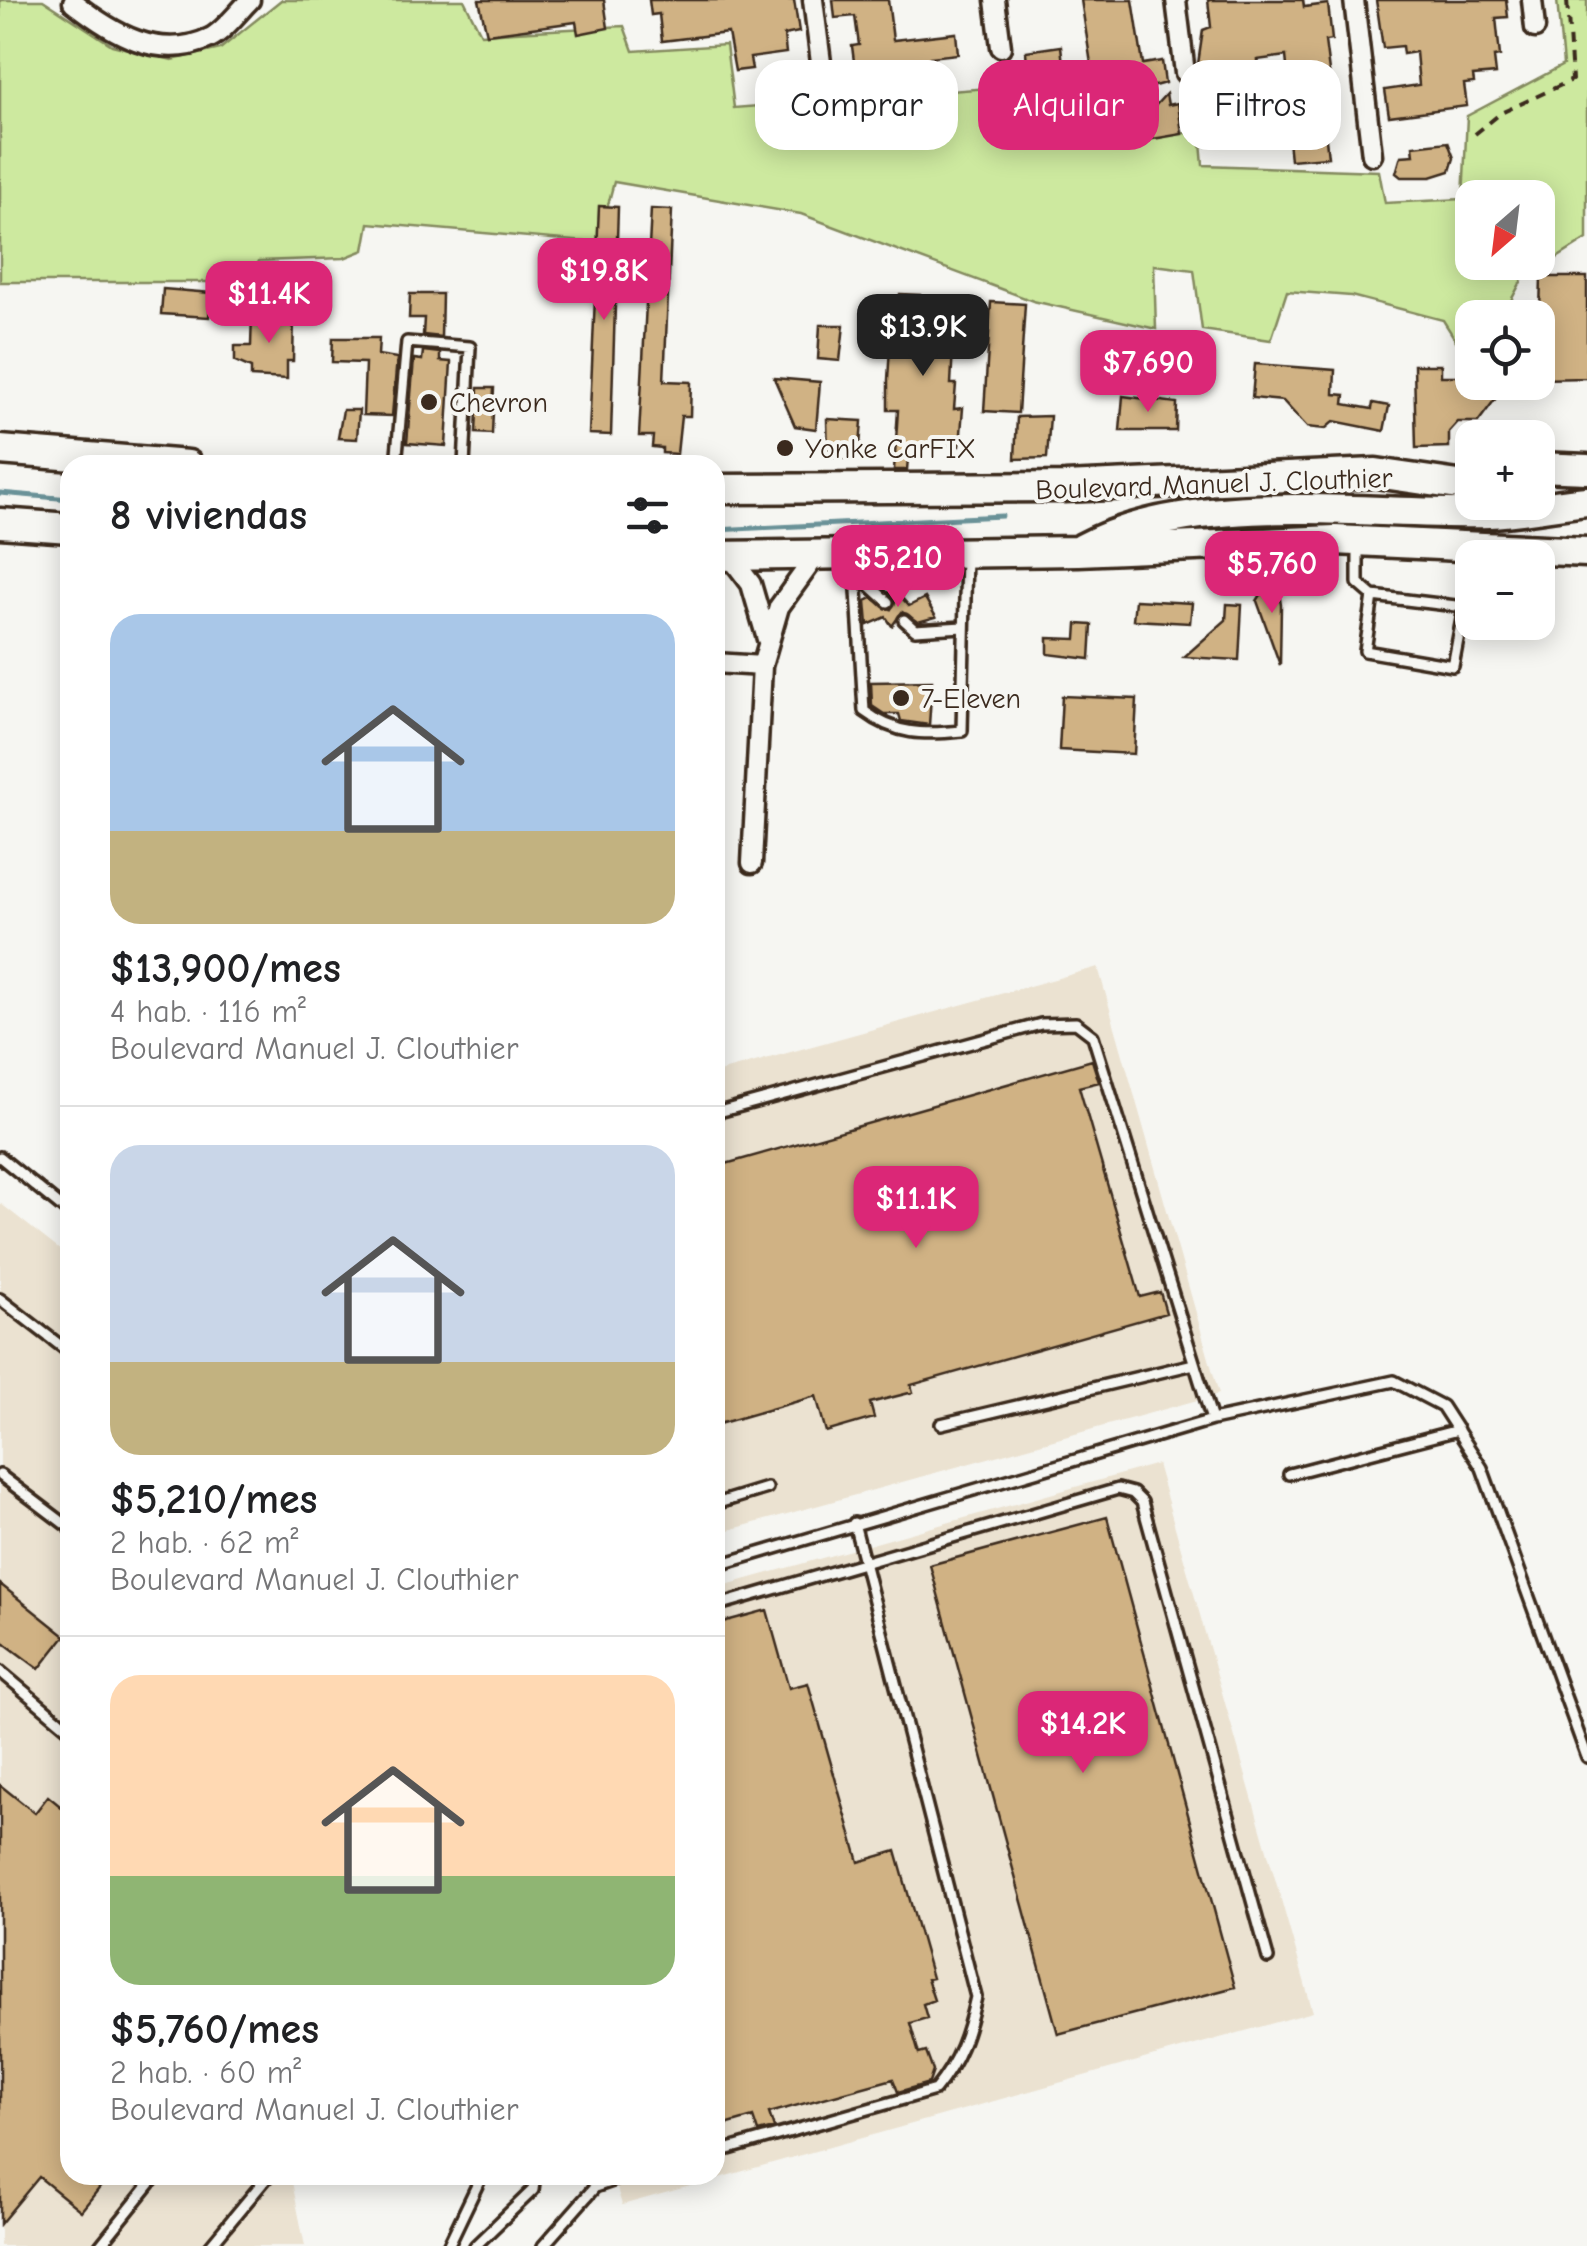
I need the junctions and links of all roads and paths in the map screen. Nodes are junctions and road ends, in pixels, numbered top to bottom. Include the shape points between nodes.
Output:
1 (250, 0) edge
2 (813, 0) edge
3 (995, 0) edge
4 (1176, 0) edge
5 (1354, 0) edge
6 (1532, 0) edge
7 (1567, 0) edge
8 (73, 2) edge
9 (1535, 28) dead end
10 (1001, 46) dead end
11 (821, 60) edge
12 (1183, 60) edge
13 (1474, 134) dead end
14 (1372, 154) dead end
15 (0, 450) edge
16 (63, 455) edge
17 (397, 455) edge
18 (465, 455) edge
19 (1555, 468) edge
20 (1455, 469) edge
21 (1587, 469) edge
22 (1376, 473) junction
23 (1455, 484) edge
24 (725, 489) edge
25 (1587, 501) edge
26 (1555, 503) edge
27 (1555, 506) edge
28 (1455, 511) edge
29 (1587, 516) edge
30 (0, 523) edge
31 (60, 527) edge
32 (1358, 541) junction
33 (1078, 550) junction
34 (966, 552) junction
35 (1587, 552) edge
36 (1455, 553) edge
37 (1555, 553) edge
38 (725, 556) edge
39 (725, 559) edge
40 (839, 560) junction
41 (1373, 596) junction
42 (888, 602) dead end
43 (1455, 606) edge
44 (904, 620) dead end
45 (963, 627) junction
46 (1458, 640) edge
47 (768, 644) junction
48 (725, 664) edge
49 (762, 666) junction
50 (752, 863) dead end
51 (725, 1110) edge
52 (0, 1158) edge
53 (60, 1206) edge
54 (0, 1299) edge
55 (60, 1345) edge
56 (1194, 1364) junction
57 (1212, 1420) junction
58 (941, 1424) dead end
59 (1458, 1430) junction
60 (1289, 1474) dead end
61 (0, 1475) edge
62 (767, 1488) dead end
63 (725, 1501) edge
64 (60, 1520) edge
65 (854, 1523) junction
66 (725, 1563) edge
67 (866, 1566) junction
68 (725, 1603) edge
69 (0, 1671) edge
70 (60, 1722) edge
71 (1587, 1757) edge
72 (1268, 1958) dead end
73 (725, 2150) edge
74 (148, 2185) edge
75 (260, 2185) edge
76 (477, 2185) edge
77 (534, 2185) edge
78 (600, 2185) edge
79 (594, 2187) joint
80 (100, 2246) edge
81 (210, 2246) edge
82 (448, 2246) edge
83 (474, 2246) edge
84 (543, 2246) edge

1 - 8 street via 212,38 171,49 114,34
2 - 11 street
3 - 10 street
4 - 12 street
5 - 14 street
6 - 9 street
7 - 13 path via 1572,80 1502,112
15 - 16 main road
17 - 18 lane via 407,342 470,348
19 - 21 main road
20 - 22 main road
22 - 23 main road, Boulevard Manuel J. Clouthier
22 - 24 main road, Boulevard Manuel J. Clouthier via 1065,487
25 - 26 main road
27 - 29 main road
28 - 33 main road via 1194,517 1118,529
30 - 31 main road
32 - 33 main road
32 - 36 main road
32 - 41 lane via 1358,583
33 - 34 main road
34 - 40 main road
34 - 45 lane
35 - 37 main road
38 - 40 main road
39 - 47 street via 751,584
40 - 42 lane
40 - 45 lane via 864,711 888,729 962,732
40 - 47 street via 779,607
41 - 43 lane
41 - 46 lane via 1365,651 1453,666
44 - 45 lane via 915,630
47 - 49 street
48 - 49 street
49 - 50 street
51 - 56 lane via 1042,1024 1076,1022 1093,1036
52 - 53 lane
54 - 55 lane
56 - 57 lane
56 - 58 lane
57 - 59 lane via 1394,1382 1442,1406
57 - 65 lane
59 - 60 lane
59 - 71 lane via 1482,1468
61 - 64 lane
62 - 63 lane
65 - 66 lane
65 - 67 lane
67 - 68 lane
67 - 72 lane via 1118,1489 1134,1493 1142,1502
67 - 73 lane via 976,1996 969,2030 955,2065 934,2090
69 - 70 lane
74 - 80 lane
75 - 81 lane
76 - 82 lane
77 - 83 lane
78 - 79 lane
79 - 84 lane

